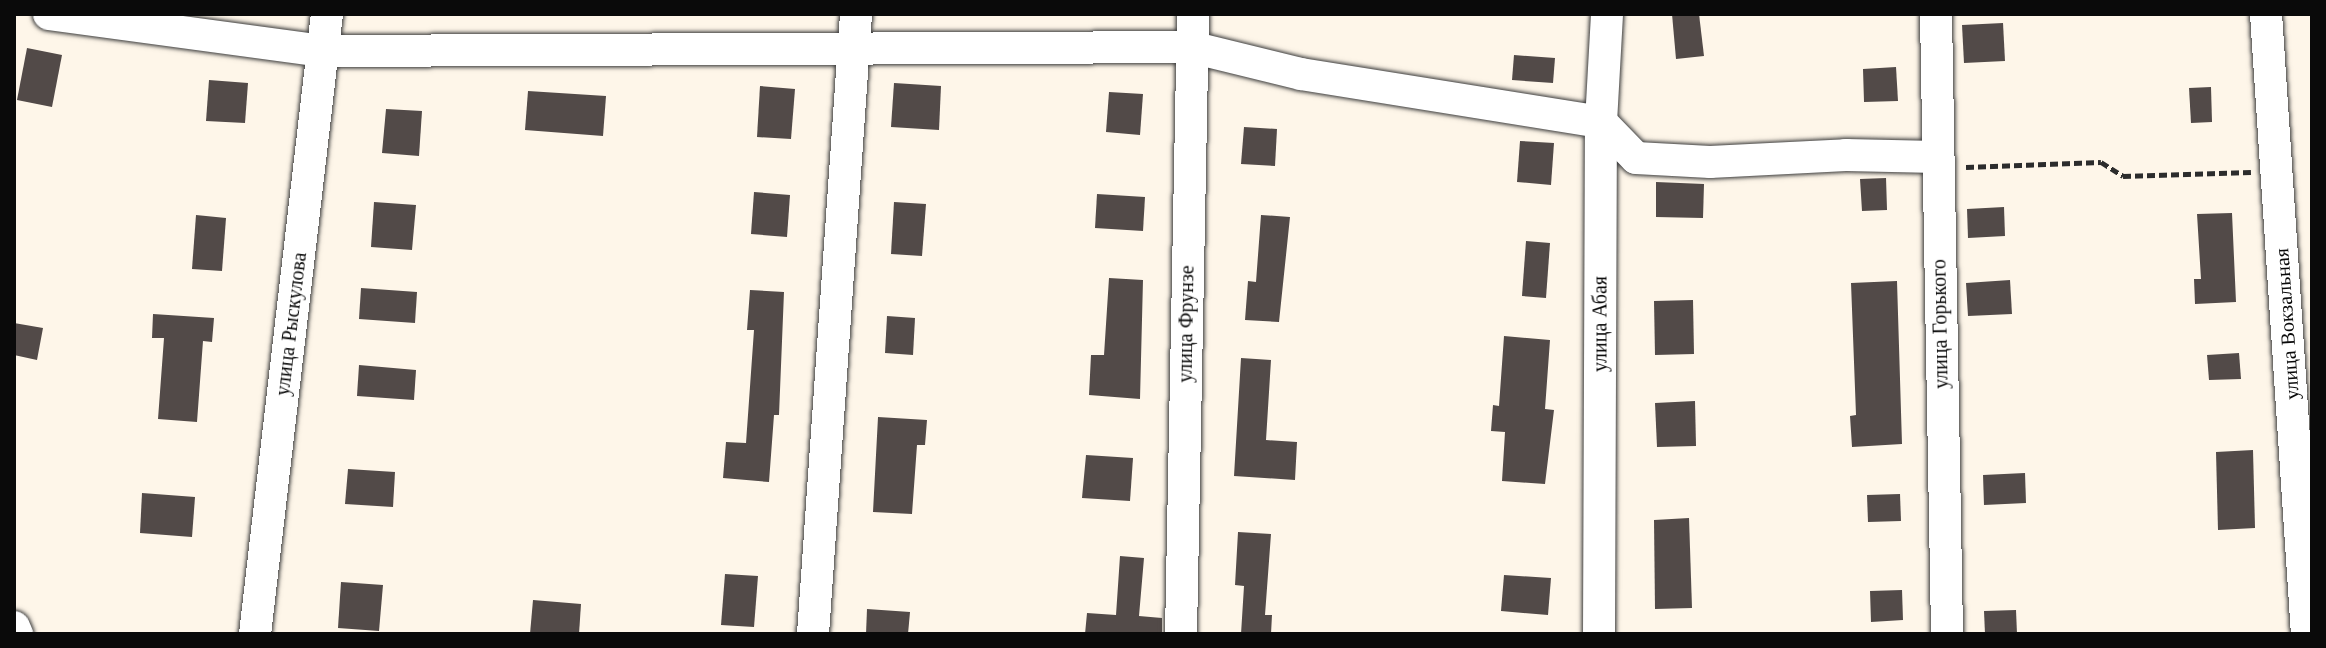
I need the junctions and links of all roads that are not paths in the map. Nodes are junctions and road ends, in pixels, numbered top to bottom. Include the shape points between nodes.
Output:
1 (49, 14) edge
2 (327, 14) edge
3 (1193, 14) edge
4 (1607, 14) edge
5 (1936, 14) edge
6 (2266, 14) edge
7 (856, 30) edge
8 (1191, 47) junction
9 (323, 51) junction
10 (1601, 122) junction
11 (1937, 163) junction
12 (14, 627) edge
13 (17, 634) edge
14 (255, 634) edge
15 (813, 634) edge
16 (1181, 634) edge
17 (1599, 634) edge
18 (1947, 634) edge
19 (2307, 634) edge

1 - 9 street
2 - 9 street, улица Рыскулова
3 - 8 street, улица Фрунзе
4 - 10 street, улица Абая
5 - 11 street, улица Горького
6 - 19 street, улица Вокзальная
7 - 8 street
7 - 9 street
7 - 15 street
8 - 10 street via 1301,74
8 - 16 street, улица Фрунзе
9 - 14 street, улица Рыскулова
10 - 11 street via 1636,158
10 - 17 street, улица Абая
11 - 18 street, улица Горького
12 - 13 street

